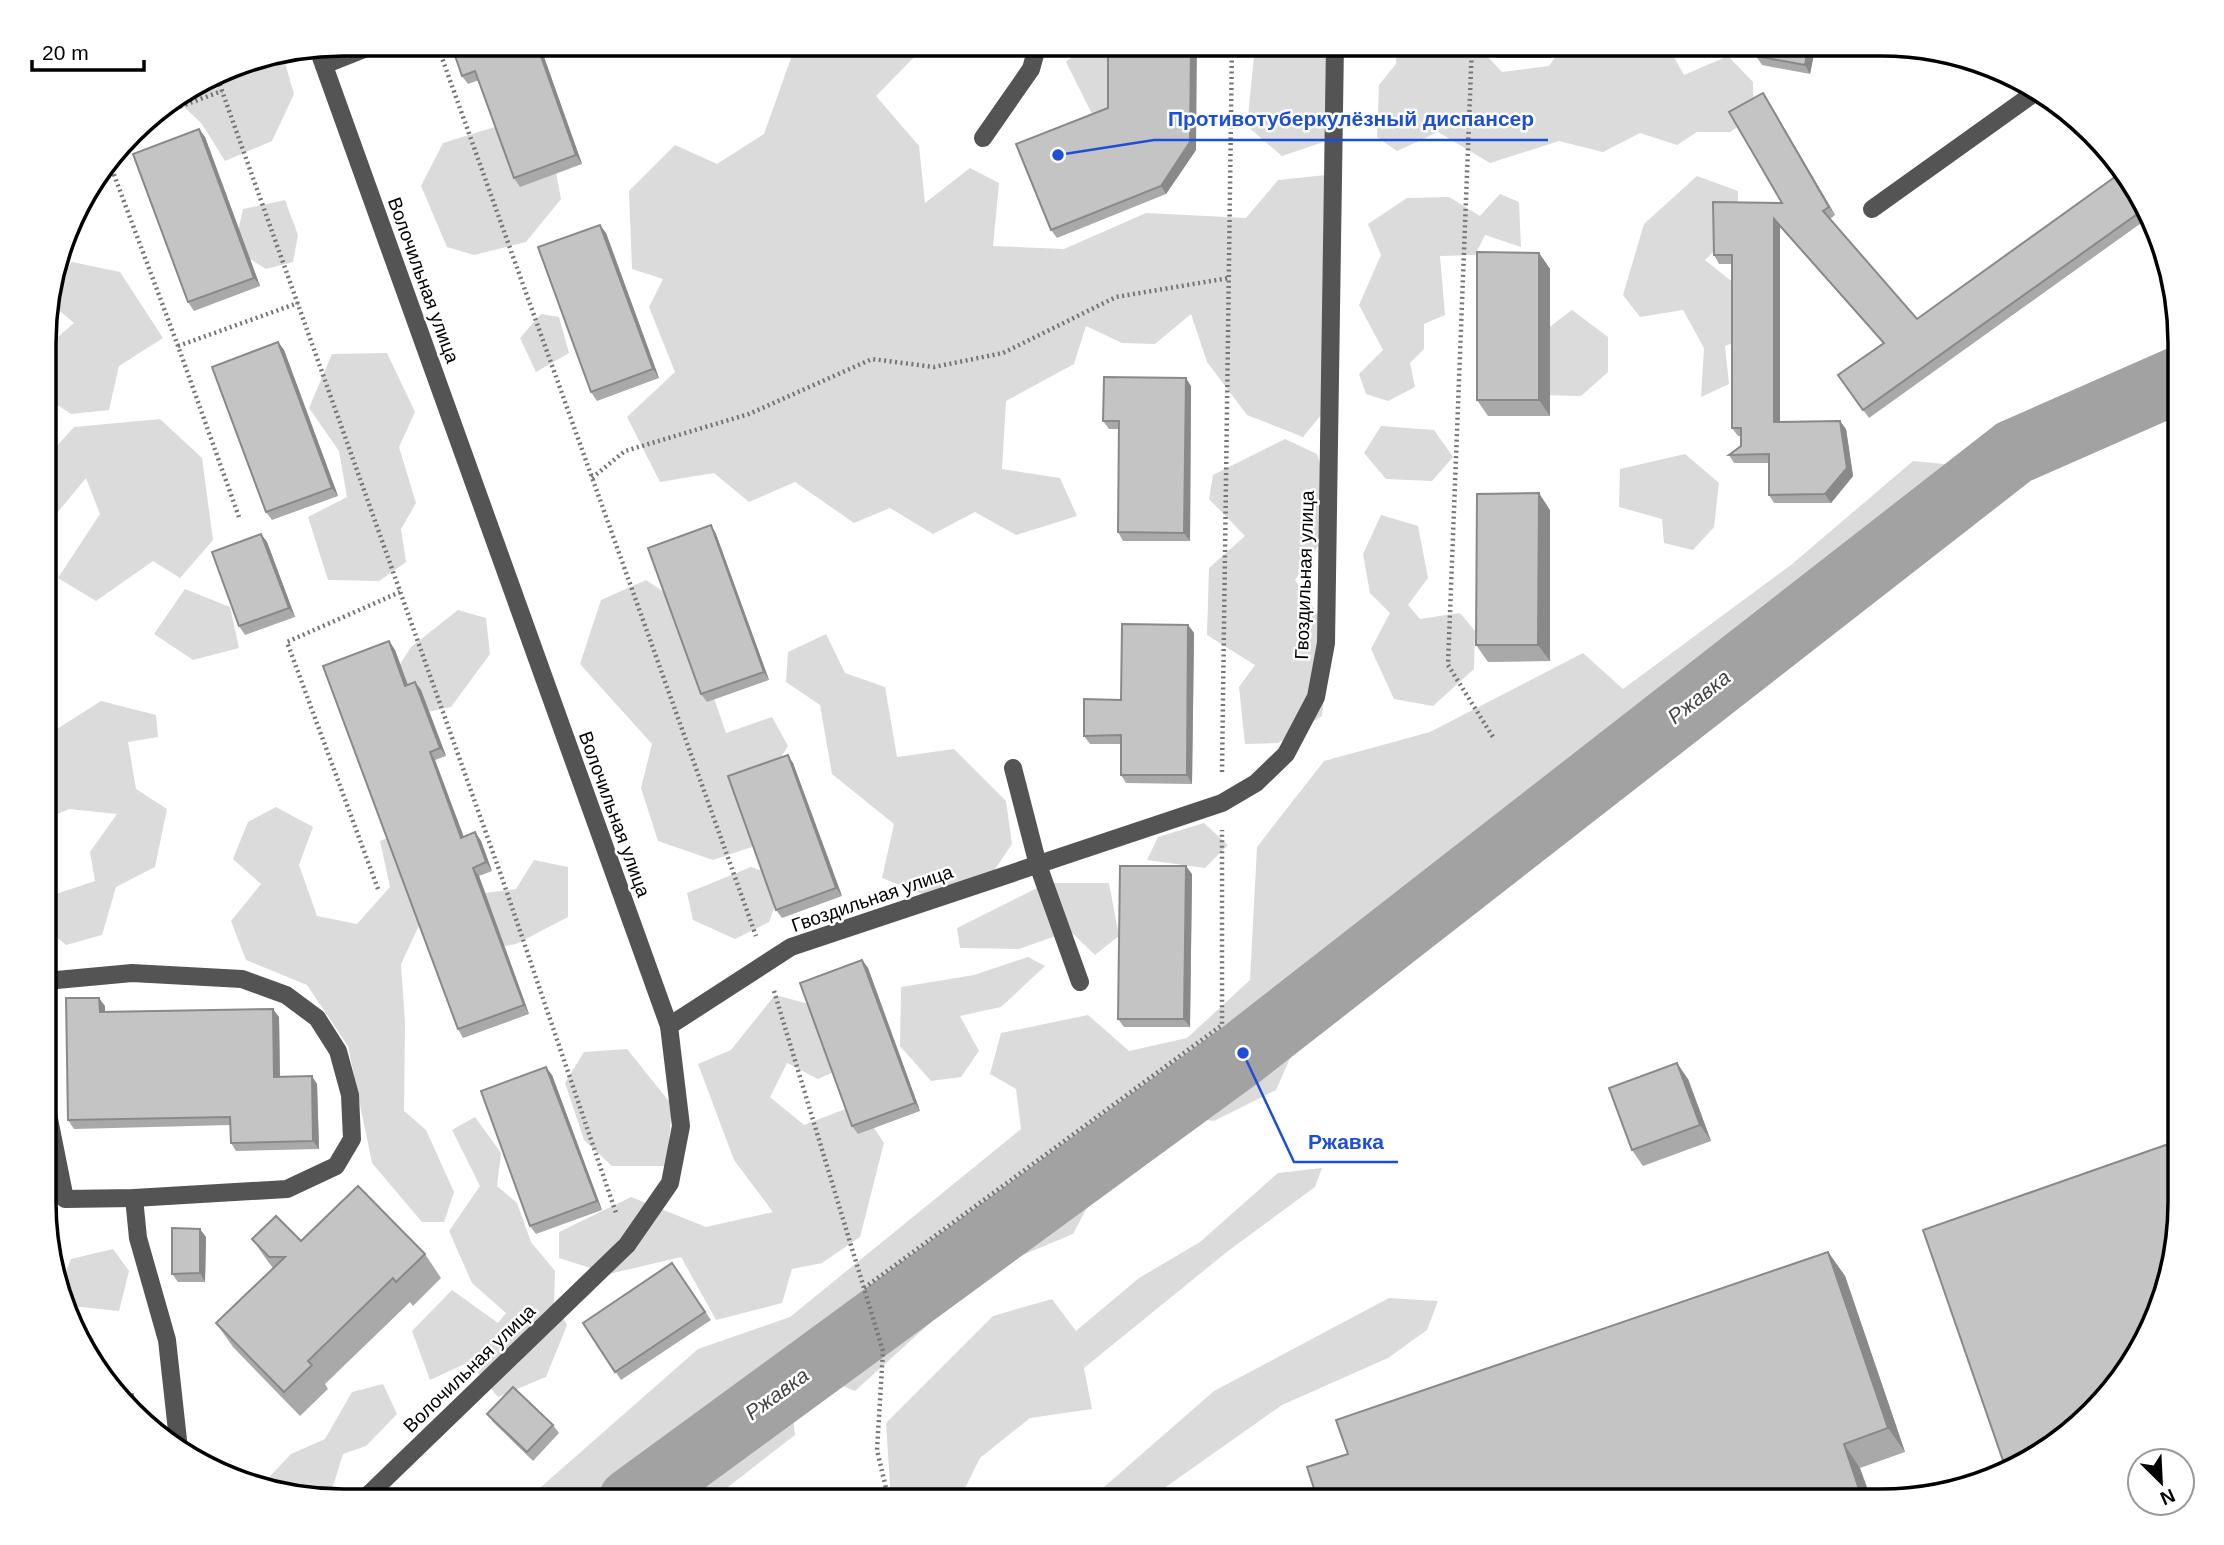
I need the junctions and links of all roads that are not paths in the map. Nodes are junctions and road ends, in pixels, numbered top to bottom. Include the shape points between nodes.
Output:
1 (1035, 56) edge
2 (1335, 56) edge
3 (321, 57) edge
4 (2029, 97) edge
5 (983, 138) dead end
6 (1872, 209) dead end
7 (1013, 768) dead end
8 (1038, 864) junction
9 (56, 980) edge
10 (1080, 982) dead end
11 (669, 1026) junction
12 (56, 1154) edge
13 (134, 1198) junction
14 (178, 1437) edge
15 (374, 1489) edge

1 - 5 street via 1031,69
2 - 8 street, Гвоздильная улица via 1326,643 1316,697 1286,754 1256,782 1222,803
3 - 11 street, Волочильная улица
4 - 6 street
7 - 8 street
8 - 10 street
8 - 11 street, Гвоздильная улица via 791,947
9 - 13 street via 132,972 242,979 286,995 317,1018 338,1051 351,1095 352,1139 336,1166 287,1189
11 - 15 street, Волочильная улица via 681,1126 670,1183 627,1245
12 - 13 street via 65,1199
13 - 14 street via 138,1238 167,1340

